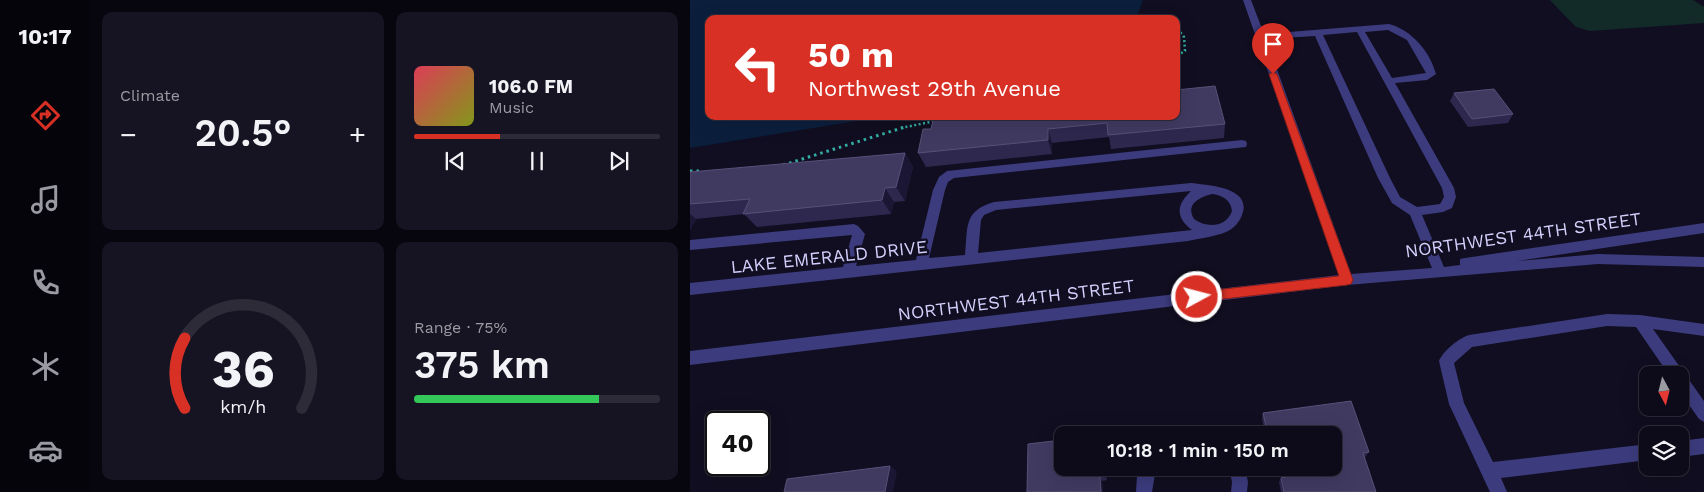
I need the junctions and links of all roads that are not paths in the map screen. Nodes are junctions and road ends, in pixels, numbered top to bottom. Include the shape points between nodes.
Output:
1 (1247, 0) edge
2 (1360, 30) junction
3 (1318, 33) junction
4 (1260, 37) junction
5 (1389, 80) junction
6 (1242, 144) dead end
7 (1210, 190) junction
8 (1414, 212) junction
9 (1704, 228) edge
10 (1213, 231) junction
11 (690, 245) edge
12 (971, 259) junction
13 (1704, 262) edge
14 (922, 264) junction
15 (1438, 267) junction
16 (848, 272) junction
17 (1347, 280) junction
18 (690, 289) edge
19 (1640, 321) junction
20 (1704, 330) edge
21 (690, 358) edge
22 (1671, 366) edge
23 (1689, 393) edge
24 (1704, 414) edge
25 (1704, 446) edge
26 (1689, 448) edge
27 (1639, 453) edge
28 (1489, 471) junction
29 (1145, 476) edge
30 (1239, 476) edge
31 (1144, 492) edge
32 (1239, 492) edge
33 (1499, 492) edge

1 - 4 street
2 - 3 street
2 - 5 street
2 - 5 street via 1389,27 1406,33 1431,72 1427,77
3 - 4 street
3 - 8 street via 1384,178 1396,200
4 - 17 street
5 - 8 street via 1450,197 1448,205 1443,208
6 - 14 street via 951,174 943,180 939,190
7 - 10 street, LAKE EMERALD DRIVE via 1229,195 1236,201 1238,209 1232,224
7 - 10 street via 1191,196 1184,211 1193,225
7 - 12 street, LAKE EMERALD DRIVE via 1191,187 994,206 980,212 975,220
8 - 15 street
9 - 15 street, NORTHWEST 44TH STREET
10 - 12 street, LAKE EMERALD DRIVE
11 - 16 street via 854,229 858,240
12 - 14 street, LAKE EMERALD DRIVE
13 - 17 street, NORTHWEST 44TH STREET via 1598,260
14 - 16 street, LAKE EMERALD DRIVE
15 - 17 street, NORTHWEST 44TH STREET
16 - 18 street, LAKE EMERALD DRIVE
17 - 21 street, NORTHWEST 44TH STREET
19 - 20 street
19 - 22 street
19 - 28 street via 1607,320 1469,341 1446,361 1457,404
23 - 24 street
25 - 26 street
27 - 28 street
28 - 33 street
29 - 31 street
30 - 32 street

